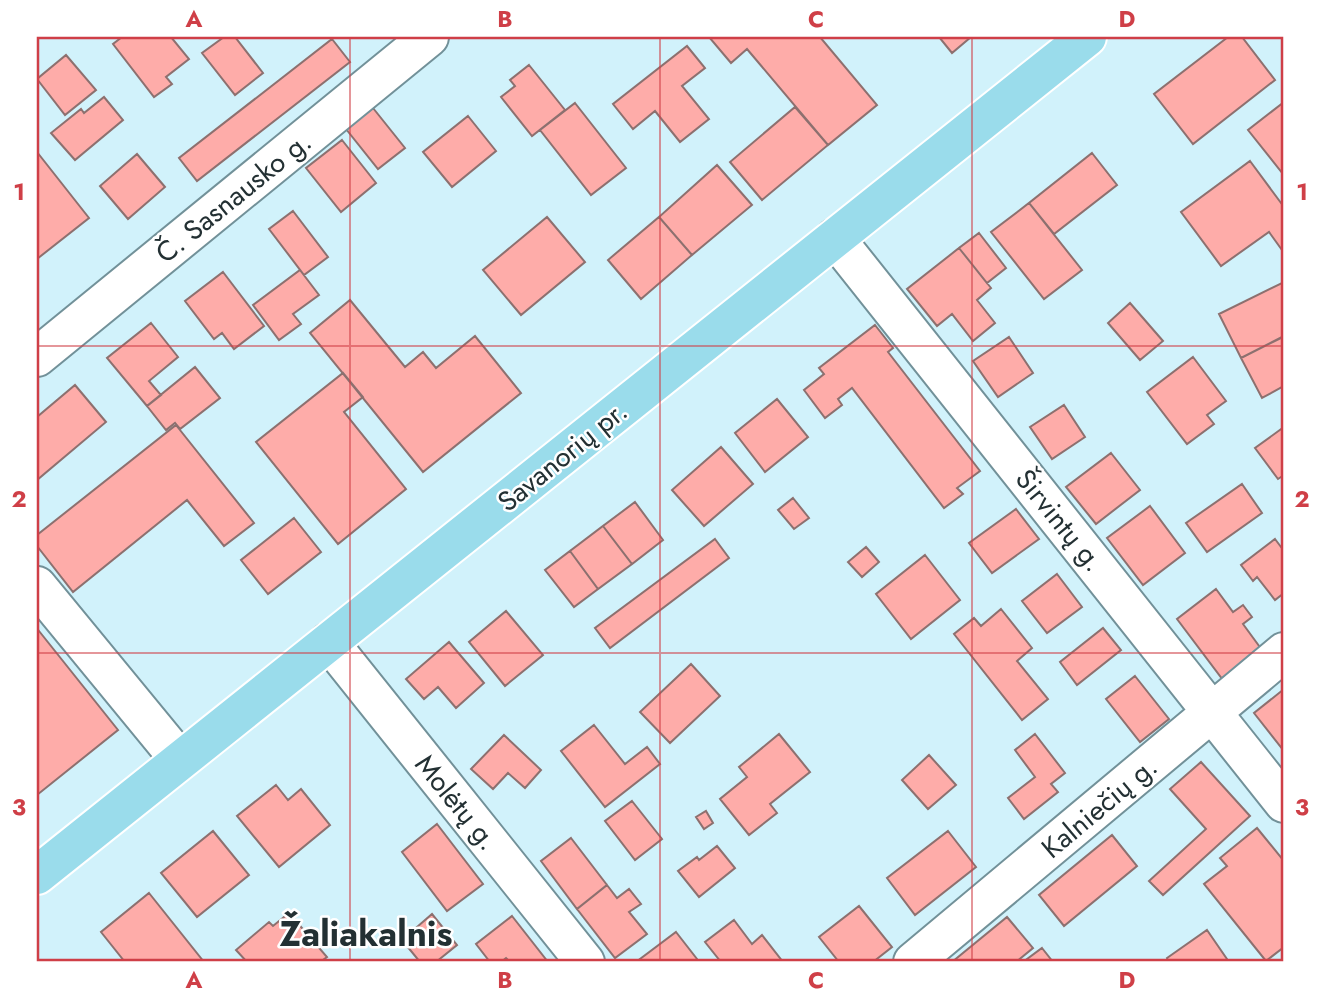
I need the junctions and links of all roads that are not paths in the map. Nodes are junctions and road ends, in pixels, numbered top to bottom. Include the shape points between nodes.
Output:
1 (429, 37) edge
2 (1087, 37) edge
3 (835, 238) junction
4 (37, 357) edge
5 (37, 586) edge
6 (329, 642) junction
7 (1284, 652) edge
8 (1213, 711) junction
9 (180, 760) junction
10 (1284, 803) edge
11 (37, 875) edge
12 (585, 962) edge
13 (913, 962) edge

1 - 4 street, Č. Sasnausko g.
2 - 3 main road, Savanorių pr.
3 - 6 main road, Savanorių pr.
3 - 8 street, Širvintų g.
5 - 9 street
6 - 9 main road, Savanorių pr.
6 - 12 street, Molėtų g.
7 - 8 street, Kalniečių g.
8 - 10 street, Širvintų g.
8 - 13 street, Kalniečių g.
9 - 11 main road, Savanorių pr.

